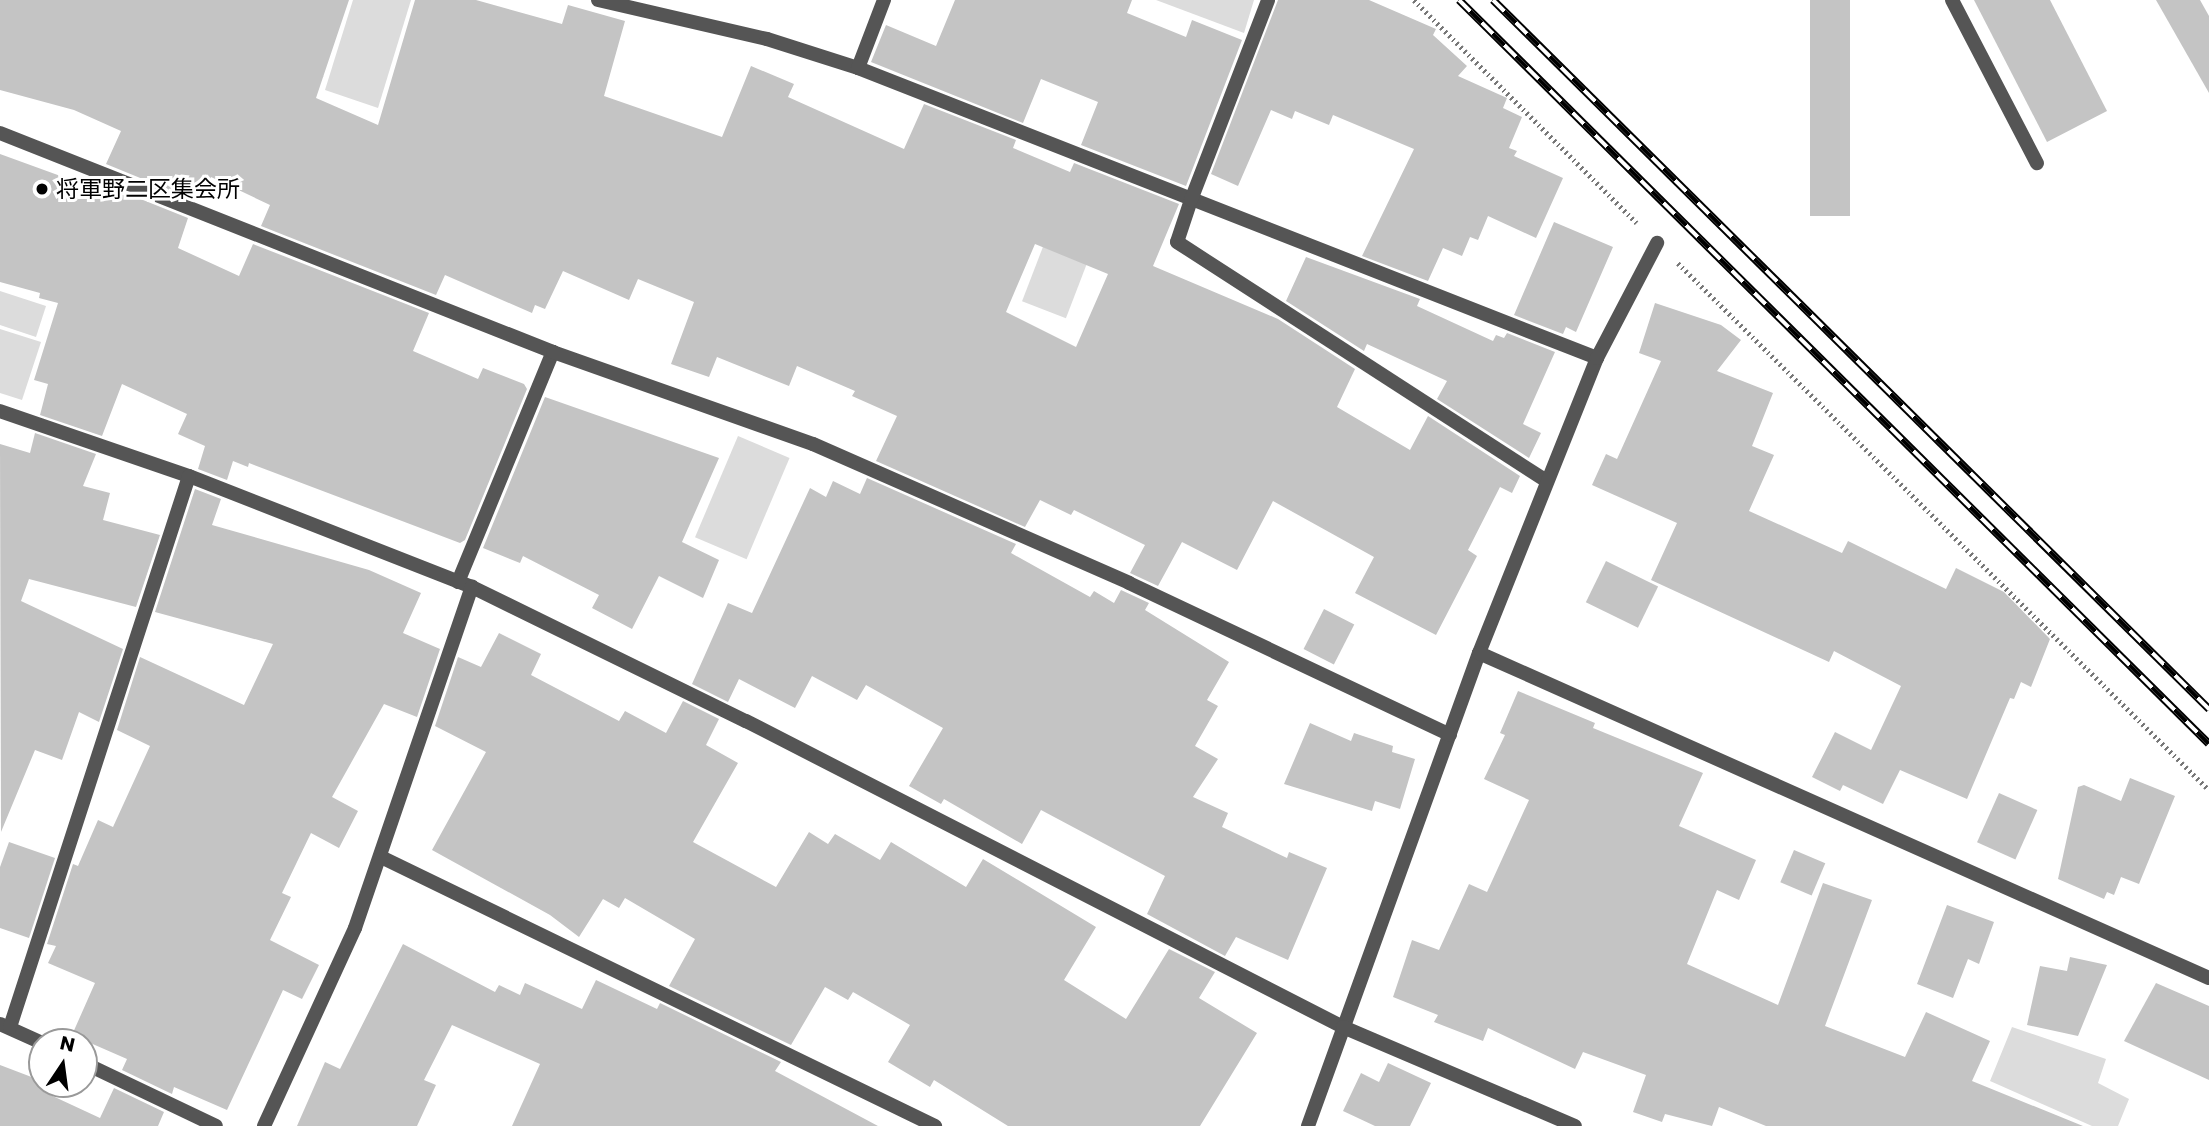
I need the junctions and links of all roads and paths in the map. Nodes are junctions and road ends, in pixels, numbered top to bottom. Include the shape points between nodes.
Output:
1 (598, 0) edge
2 (884, 0) edge
3 (1268, 0) edge
4 (1414, 0) edge
5 (1952, 0) edge
6 (858, 68) junction
7 (0, 133) edge
8 (2036, 163) dead end
9 (1191, 200) junction
10 (1657, 243) junction
11 (554, 352) junction
12 (1597, 358) junction
13 (0, 411) edge
14 (189, 476) junction
15 (1546, 481) junction
16 (458, 582) junction
17 (472, 587) junction
18 (1479, 653) junction
19 (1450, 735) junction
20 (2209, 790) edge
21 (381, 857) junction
22 (2209, 978) edge
23 (5, 1026) edge
24 (1343, 1027) junction
25 (28, 1037) edge
26 (98, 1070) edge
27 (216, 1126) edge
28 (264, 1126) edge
29 (935, 1126) edge
30 (1308, 1126) edge
31 (1575, 1126) edge

1 - 6 street via 767,39
2 - 6 street
3 - 9 street
4 - 10 path
5 - 8 street
6 - 9 street
7 - 11 street
9 - 12 street
9 - 15 street via 1177,242
10 - 12 street
10 - 20 path
11 - 16 street
11 - 19 street via 813,444 1129,583
12 - 15 street
13 - 14 street
14 - 16 street
14 - 23 street
15 - 18 street
16 - 17 street
17 - 21 street
17 - 24 street via 746,720
18 - 19 street
18 - 22 street
19 - 24 street
21 - 28 street via 355,928
21 - 29 street
23 - 25 street
24 - 30 street
24 - 31 street
26 - 27 street

